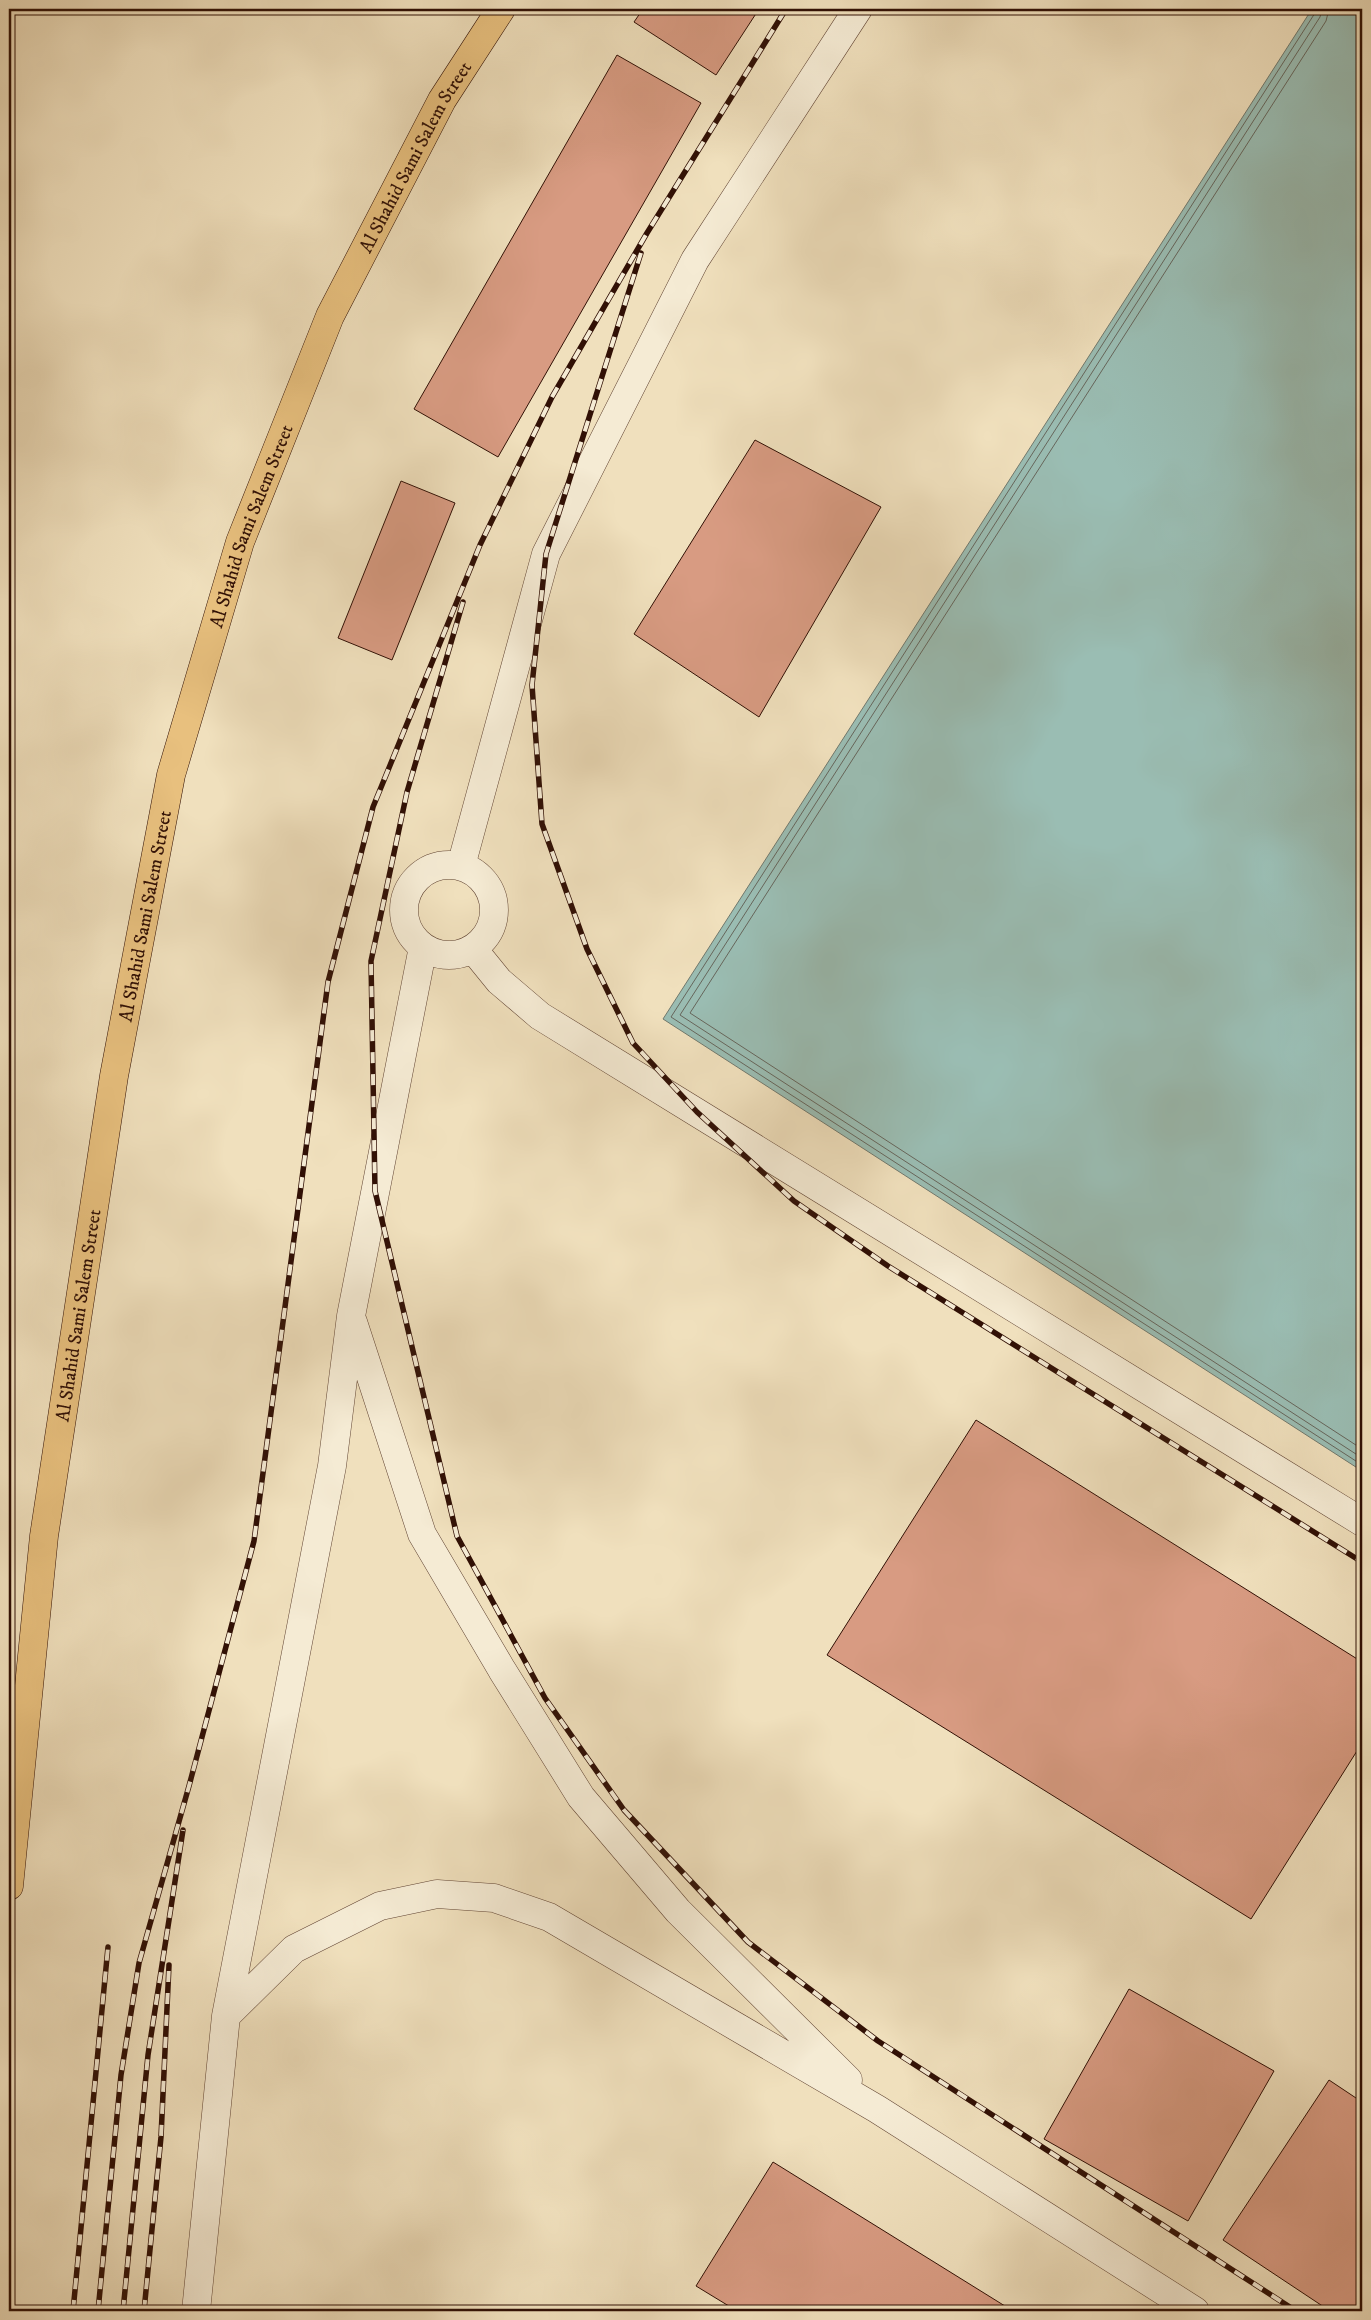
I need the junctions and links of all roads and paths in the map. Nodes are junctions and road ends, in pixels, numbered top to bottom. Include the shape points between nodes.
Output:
1 (501, 9) edge
2 (858, 9) edge
3 (461, 866) junction
4 (423, 947) junction
5 (473, 950) junction
6 (351, 1316) junction
7 (1362, 1522) edge
8 (9, 1886) edge
9 (226, 2016) junction
10 (876, 2109) junction
11 (196, 2311) edge
12 (1195, 2311) edge

1 - 8 main road, Al Shahid Sami Salem Street via 442,100 330,316 240,542 171,775 114,1076 44,1536
2 - 3 lane via 695,260 546,554
3 - 4 lane via 443,866 426,872 413,883 404,917 411,934
3 - 5 lane via 477,874 489,887 495,904 494,922
4 - 5 lane via 437,954 456,956
4 - 6 lane
5 - 7 lane via 499,981 540,1016
6 - 9 lane via 332,1466
6 - 10 lane via 422,1534 581,1797 678,1911
9 - 10 lane via 294,1949 380,1906 437,1894 494,1898 549,1917
9 - 11 lane
10 - 12 lane

